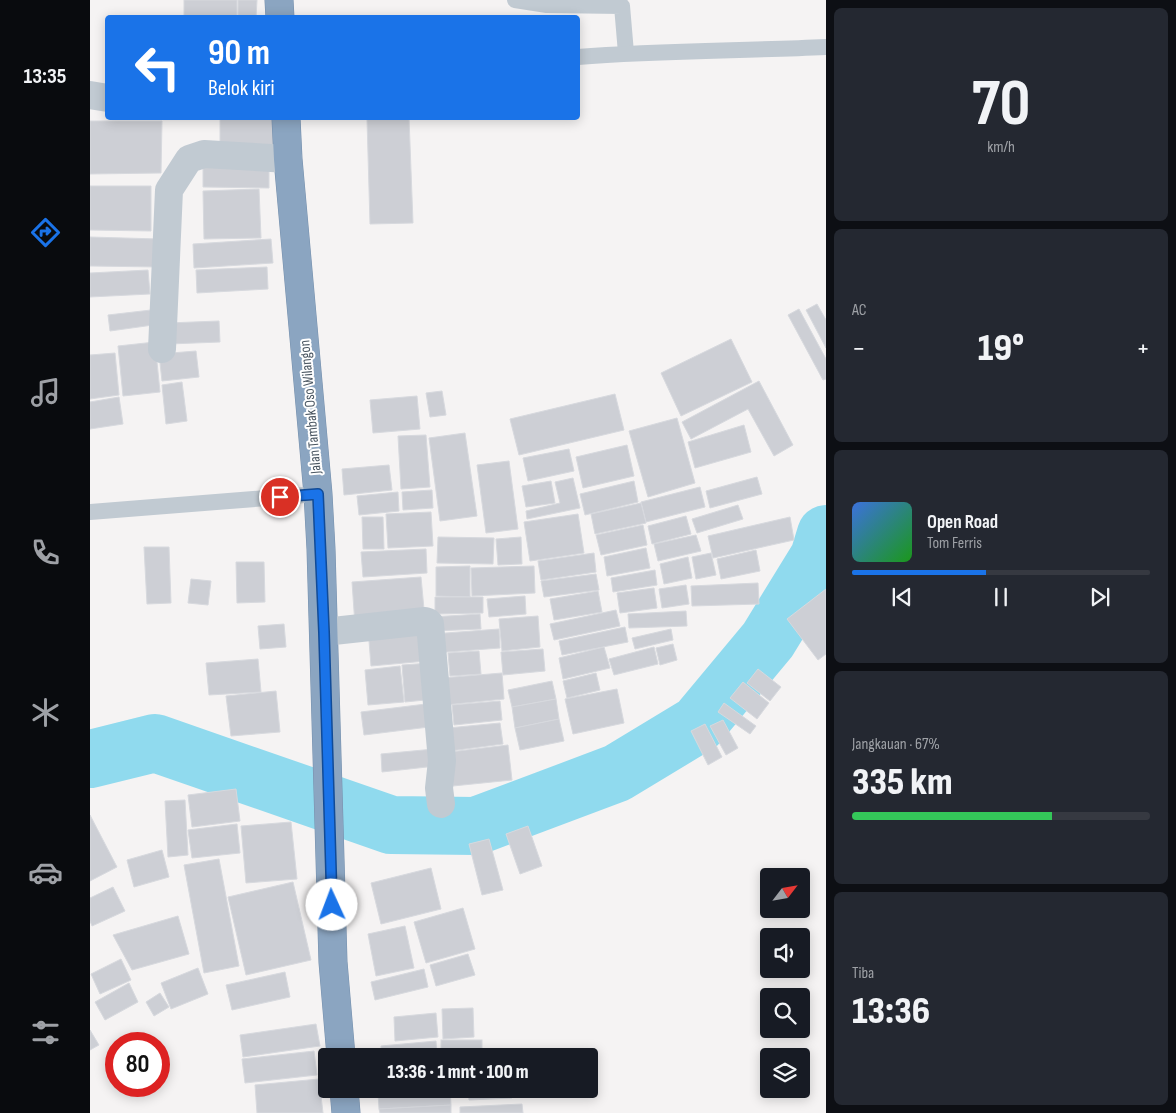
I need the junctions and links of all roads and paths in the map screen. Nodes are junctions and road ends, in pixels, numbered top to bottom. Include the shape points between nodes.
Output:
1 (279, 0) edge
2 (514, 0) edge
3 (280, 15) edge
4 (826, 47) edge
5 (626, 53) junction
6 (580, 57) edge
7 (90, 95) edge
8 (105, 98) edge
9 (286, 120) edge
10 (288, 159) junction
11 (162, 349) dead end
12 (318, 494) junction
13 (90, 512) edge
14 (324, 632) junction
15 (441, 804) dead end
16 (340, 1048) edge
17 (345, 1098) edge
18 (346, 1113) edge

1 - 3 highway
2 - 5 lane via 547,5 622,6
4 - 5 lane
5 - 6 lane
7 - 8 street
9 - 10 highway, Jalan Tambak Oso Wilangon
10 - 11 street via 204,154 189,158 169,190
10 - 12 highway, Jalan Tambak Oso Wilangon
12 - 13 lane
12 - 14 highway, Jalan Tambak Oso Wilangon
14 - 15 street via 425,621 430,624 442,762
14 - 16 highway, Jalan Tambak Oso Wilangon via 334,962
17 - 18 highway

